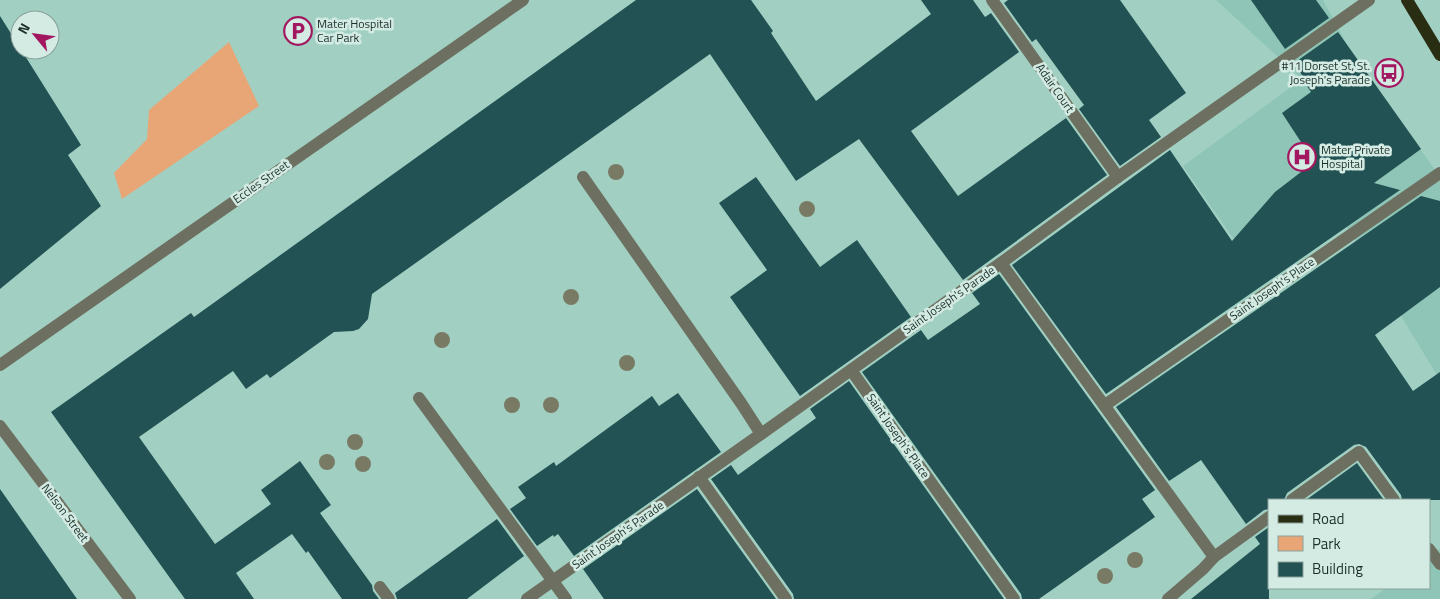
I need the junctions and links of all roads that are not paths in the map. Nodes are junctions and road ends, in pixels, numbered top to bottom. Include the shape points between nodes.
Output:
1 (522, 0) edge
2 (992, 0) edge
3 (1369, 0) edge
4 (1407, 0) edge
5 (1440, 55) edge
6 (1440, 172) edge
7 (583, 177) dead end
8 (1118, 177) junction
9 (1001, 263) junction
10 (0, 364) edge
11 (851, 370) junction
12 (419, 398) dead end
13 (1105, 405) junction
14 (0, 426) edge
15 (761, 434) junction
16 (699, 478) junction
17 (1293, 499) edge
18 (1393, 499) edge
19 (1268, 519) edge
20 (1430, 550) edge
21 (1214, 557) junction
22 (1440, 564) edge
23 (553, 581) junction
24 (380, 587) dead end
25 (130, 599) edge
26 (389, 599) edge
27 (527, 599) edge
28 (566, 599) edge
29 (786, 599) edge
30 (1014, 599) edge
31 (1168, 599) edge

1 - 10 street, Eccles Street
2 - 8 street, Adair Court
3 - 8 street, Saint Joseph's Parade
4 - 5 main road
6 - 13 street, Saint Joseph's Place
7 - 15 street
8 - 9 street, Saint Joseph's Parade
9 - 11 street, Saint Joseph's Parade
9 - 13 street
11 - 15 street, Saint Joseph's Parade
11 - 30 street, Saint Joseph's Place
12 - 23 street
13 - 21 street
14 - 25 street, Nelson Street
15 - 16 street, Saint Joseph's Parade
16 - 23 street, Saint Joseph's Parade
16 - 29 street
17 - 18 street via 1359,452
19 - 21 street
20 - 22 street
21 - 31 street
23 - 27 street, Saint Joseph's Parade
23 - 28 street
24 - 26 street

